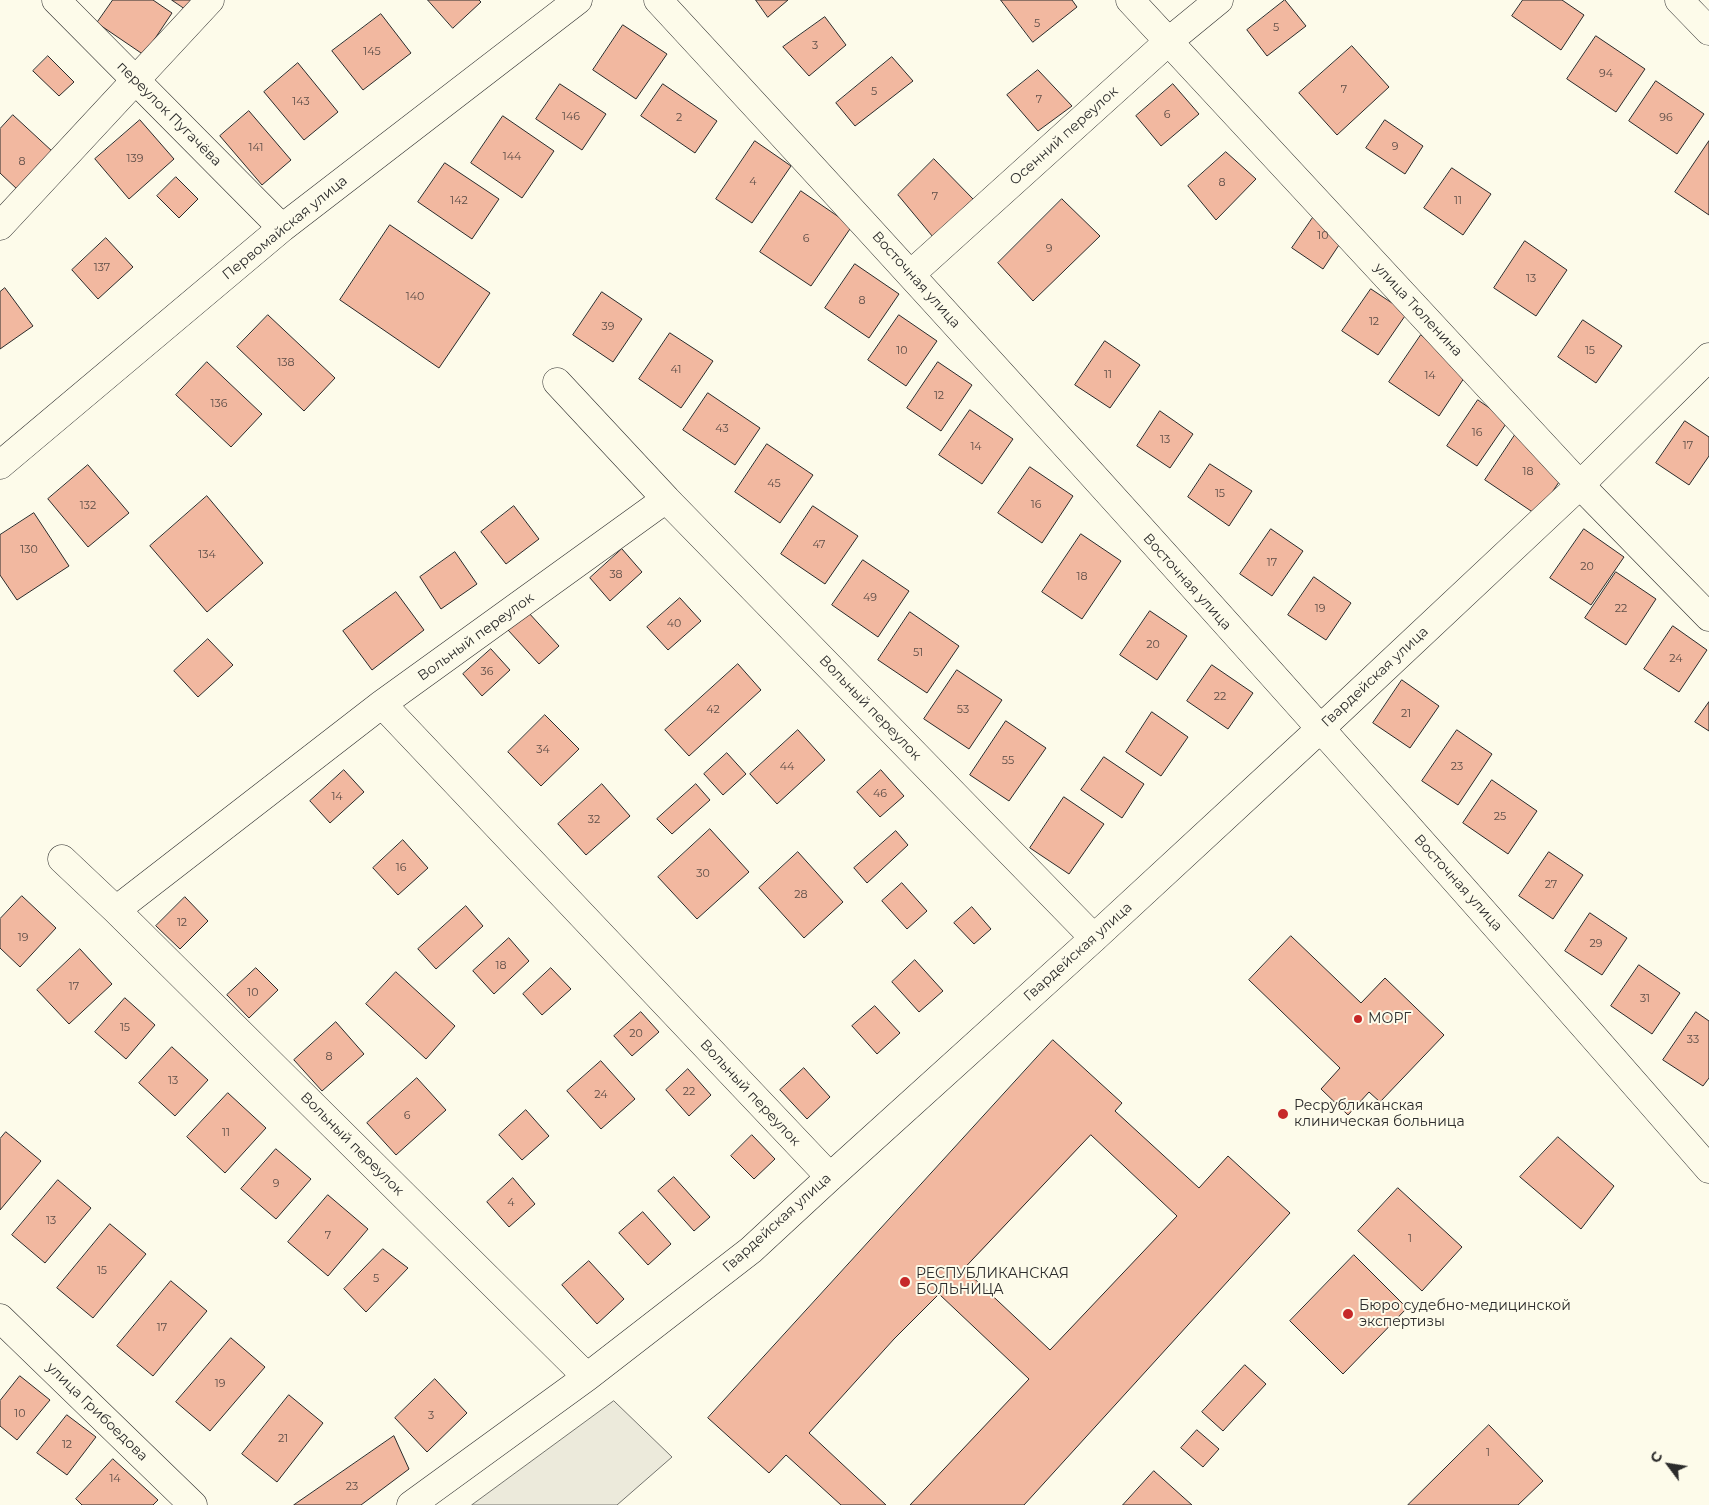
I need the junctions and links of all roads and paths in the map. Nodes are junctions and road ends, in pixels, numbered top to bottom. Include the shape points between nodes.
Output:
1 (56, 0) edge
2 (210, 0) edge
3 (578, 0) edge
4 (658, 0) edge
5 (1130, 0) edge
6 (1219, 0) edge
7 (1679, 0) edge
8 (1709, 31) edge
9 (1169, 41) junction
10 (136, 80) junction
11 (0, 226) edge
12 (282, 228) junction
13 (911, 274) junction
14 (1709, 357) edge
15 (557, 382) dead end
16 (0, 465) edge
17 (1580, 485) junction
18 (666, 499) junction
19 (1709, 617) edge
20 (382, 704) junction
21 (1320, 729) junction
22 (62, 859) dead end
23 (116, 910) junction
24 (1094, 938) junction
25 (1709, 1170) edge
26 (830, 1177) junction
27 (0, 1318) edge
28 (587, 1377) junction
29 (193, 1505) edge
30 (410, 1505) edge

1 - 10 street, переулок Пугачёва
2 - 10 street
3 - 12 street, Первомайская улица
4 - 13 street, Восточная улица
5 - 9 street, улица Тюленина
6 - 9 street, Осенний переулок
7 - 8 street
9 - 13 street, Осенний переулок
9 - 17 street, улица Тюленина
10 - 11 street
10 - 12 street, переулок Пугачёва
12 - 16 street, Первомайская улица
13 - 21 street, Восточная улица
14 - 17 street, Гвардейская улица
15 - 18 street, Вольный переулок
17 - 19 street, улица Тюленина
17 - 21 street, Гвардейская улица
18 - 20 street, Вольный переулок
18 - 24 street, Вольный переулок
20 - 23 street, Вольный переулок
20 - 26 street, Вольный переулок
21 - 24 street, Гвардейская улица
21 - 25 street, Восточная улица
22 - 23 street, Вольный переулок
23 - 28 street, Вольный переулок
24 - 26 street, Гвардейская улица
26 - 28 street, Гвардейская улица via 751,1250
27 - 29 street, улица Грибоедова
28 - 30 street, Гвардейская улица

